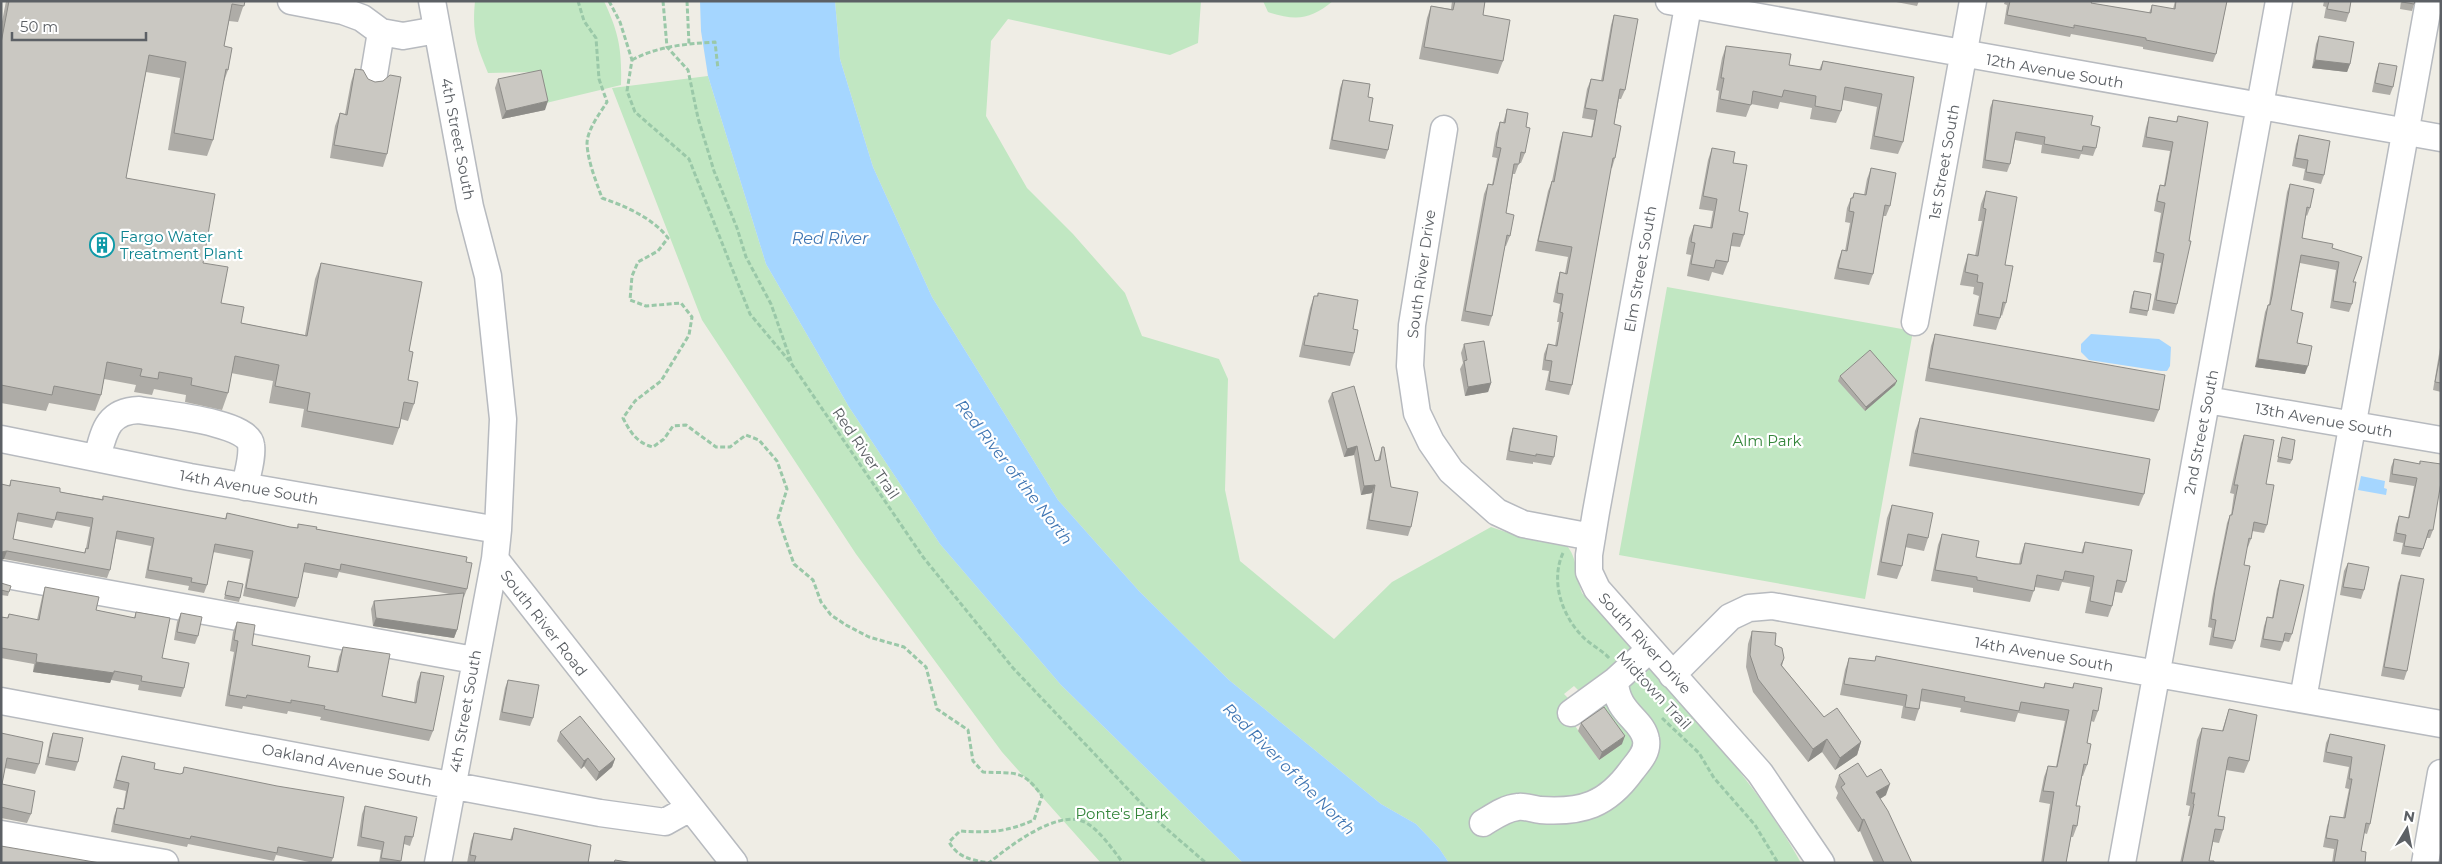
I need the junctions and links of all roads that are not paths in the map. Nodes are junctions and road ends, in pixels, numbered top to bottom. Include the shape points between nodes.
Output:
1 (291, 1) edge
2 (432, 1) edge
3 (1973, 1) edge
4 (2279, 1) edge
5 (2429, 1) edge
6 (1682, 2) edge
7 (437, 30) junction
8 (381, 32) junction
9 (1963, 54) junction
10 (373, 80) edge
11 (2259, 106) junction
12 (1444, 129) dead end
13 (2404, 132) junction
14 (2441, 138) edge
15 (488, 276) joint
16 (1916, 322) dead end
17 (2207, 400) junction
18 (2351, 425) junction
19 (1, 439) edge
20 (2441, 440) edge
21 (97, 458) junction
22 (245, 487) junction
23 (498, 530) junction
24 (1592, 537) junction
25 (495, 559) junction
26 (1, 574) edge
27 (1650, 649) junction
28 (474, 660) junction
29 (1672, 674) junction
30 (2156, 674) junction
31 (1619, 678) junction
32 (2303, 700) junction
33 (1, 701) edge
34 (1571, 713) dead end
35 (2441, 724) edge
36 (2441, 772) edge
37 (452, 785) junction
38 (690, 808) junction
39 (1483, 823) dead end
40 (1, 834) edge
41 (165, 863) edge
42 (438, 863) edge
43 (734, 863) edge
44 (1821, 863) edge
45 (2122, 863) edge
46 (2425, 863) edge

1 - 8 street via 343,11 362,18
2 - 7 street, 4th Street South
3 - 9 street, 1st Street South
4 - 11 street, 2nd Street South
5 - 13 street
6 - 9 street, 12th Avenue South
6 - 24 street, Elm Street South
7 - 8 street via 402,36
7 - 15 street, 4th Street South via 470,207
8 - 10 street
9 - 11 street, 12th Avenue South
9 - 16 street, 1st Street South
11 - 13 street, 12th Avenue South
11 - 17 street, 2nd Street South
12 - 24 street, South River Drive via 1412,325 1410,366 1417,413 1431,442 1452,471 1497,512 1522,524
13 - 14 street, 12th Avenue South
13 - 18 street
15 - 23 street, South River Road via 503,418
17 - 18 street, 13th Avenue South
17 - 30 street, 2nd Street South
18 - 20 street, 13th Avenue South
18 - 32 street
19 - 21 street, 14th Avenue South
21 - 22 street, 14th Avenue South
21 - 22 street via 109,424 124,411 139,410 230,426 248,436 252,444
22 - 23 street, 14th Avenue South
23 - 25 street, South River Road
24 - 27 street, South River Drive via 1589,572 1597,589
25 - 28 street, 4th Street South
25 - 38 street, South River Road
26 - 28 street
27 - 29 street, South River Drive
27 - 31 street
28 - 37 street, 4th Street South
29 - 30 street, 14th Avenue South via 1730,617 1748,608 1772,606
29 - 44 street, South River Drive via 1760,772
30 - 32 street, 14th Avenue South
30 - 45 street, 2nd Street South
31 - 34 street
31 - 39 street via 1615,692 1620,704 1644,732 1646,741 1644,754 1622,784 1587,808 1568,811 1518,807
32 - 35 street, 14th Avenue South
33 - 37 street, Oakland Avenue South
36 - 46 street
37 - 38 street, Oakland Avenue South via 600,814 665,822
37 - 42 street, 4th Street South
38 - 43 street, South River Road
40 - 41 street

